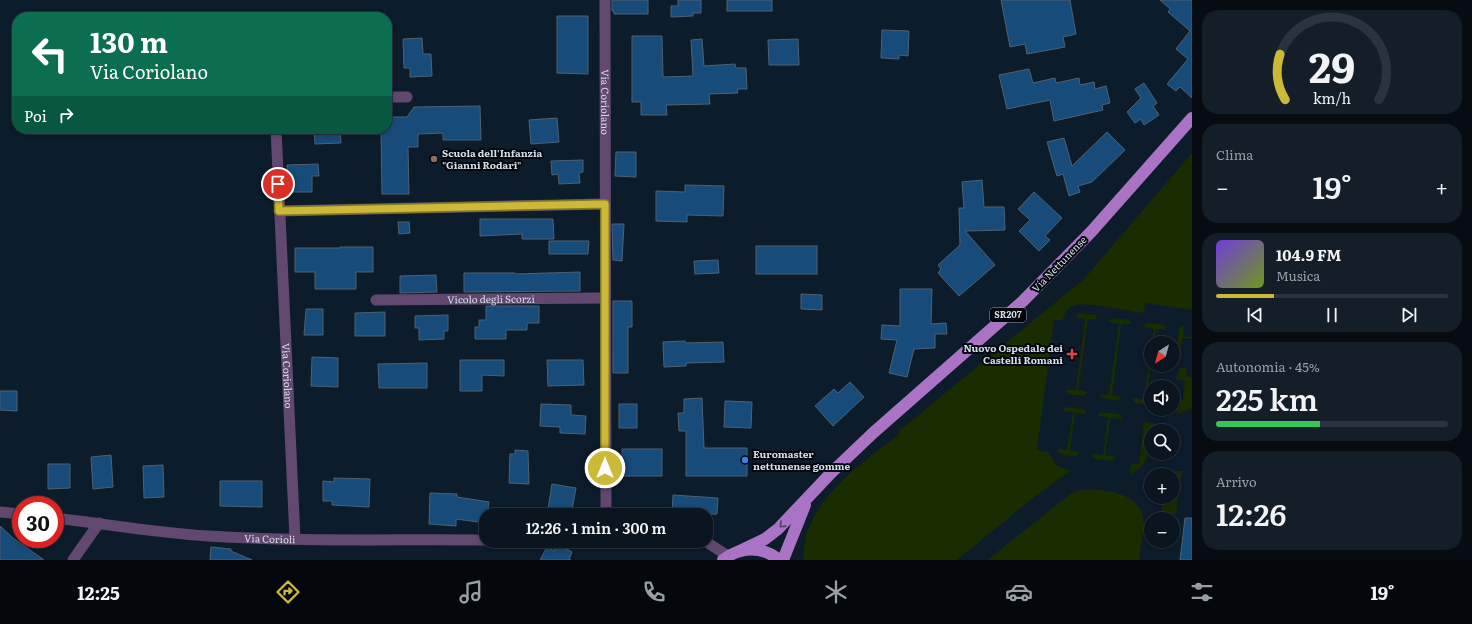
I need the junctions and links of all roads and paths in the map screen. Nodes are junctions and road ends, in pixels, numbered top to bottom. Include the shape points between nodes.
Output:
1 (605, 0) edge
2 (392, 97) edge
3 (407, 97) dead end
4 (1192, 118) edge
5 (276, 134) edge
6 (605, 204) junction
7 (279, 211) junction
8 (605, 298) junction
9 (376, 300) dead end
10 (808, 497) junction
11 (606, 508) edge
12 (0, 512) edge
13 (12, 513) edge
14 (64, 519) edge
15 (99, 523) junction
16 (295, 539) junction
17 (479, 540) edge
18 (713, 547) edge
19 (740, 551) junction
20 (726, 558) edge
21 (73, 560) edge
22 (779, 560) edge
23 (783, 560) edge

1 - 6 street, Via Coriolano
2 - 3 street
4 - 10 main road, Via Nettunense / SR207 via 1049,275 993,329 873,433
5 - 7 street, Via Coriolano
6 - 7 street
6 - 8 street, Via Coriolano
7 - 16 street, Via Coriolano
8 - 9 street, Vicolo degli Scorzi
8 - 11 street, Via Coriolano
10 -> 19 main road, Via Nettunense / SR207 via 774,532
10 - 23 main road, Via Nettunense / SR207
12 - 13 street
14 - 15 street, Via Corioli
15 - 16 street, Via Corioli via 195,535
15 - 21 street
16 - 17 street, Via Corioli
18 - 20 street
19 - 20 main road, SR207
19 - 22 main road, SR207 via 763,551

